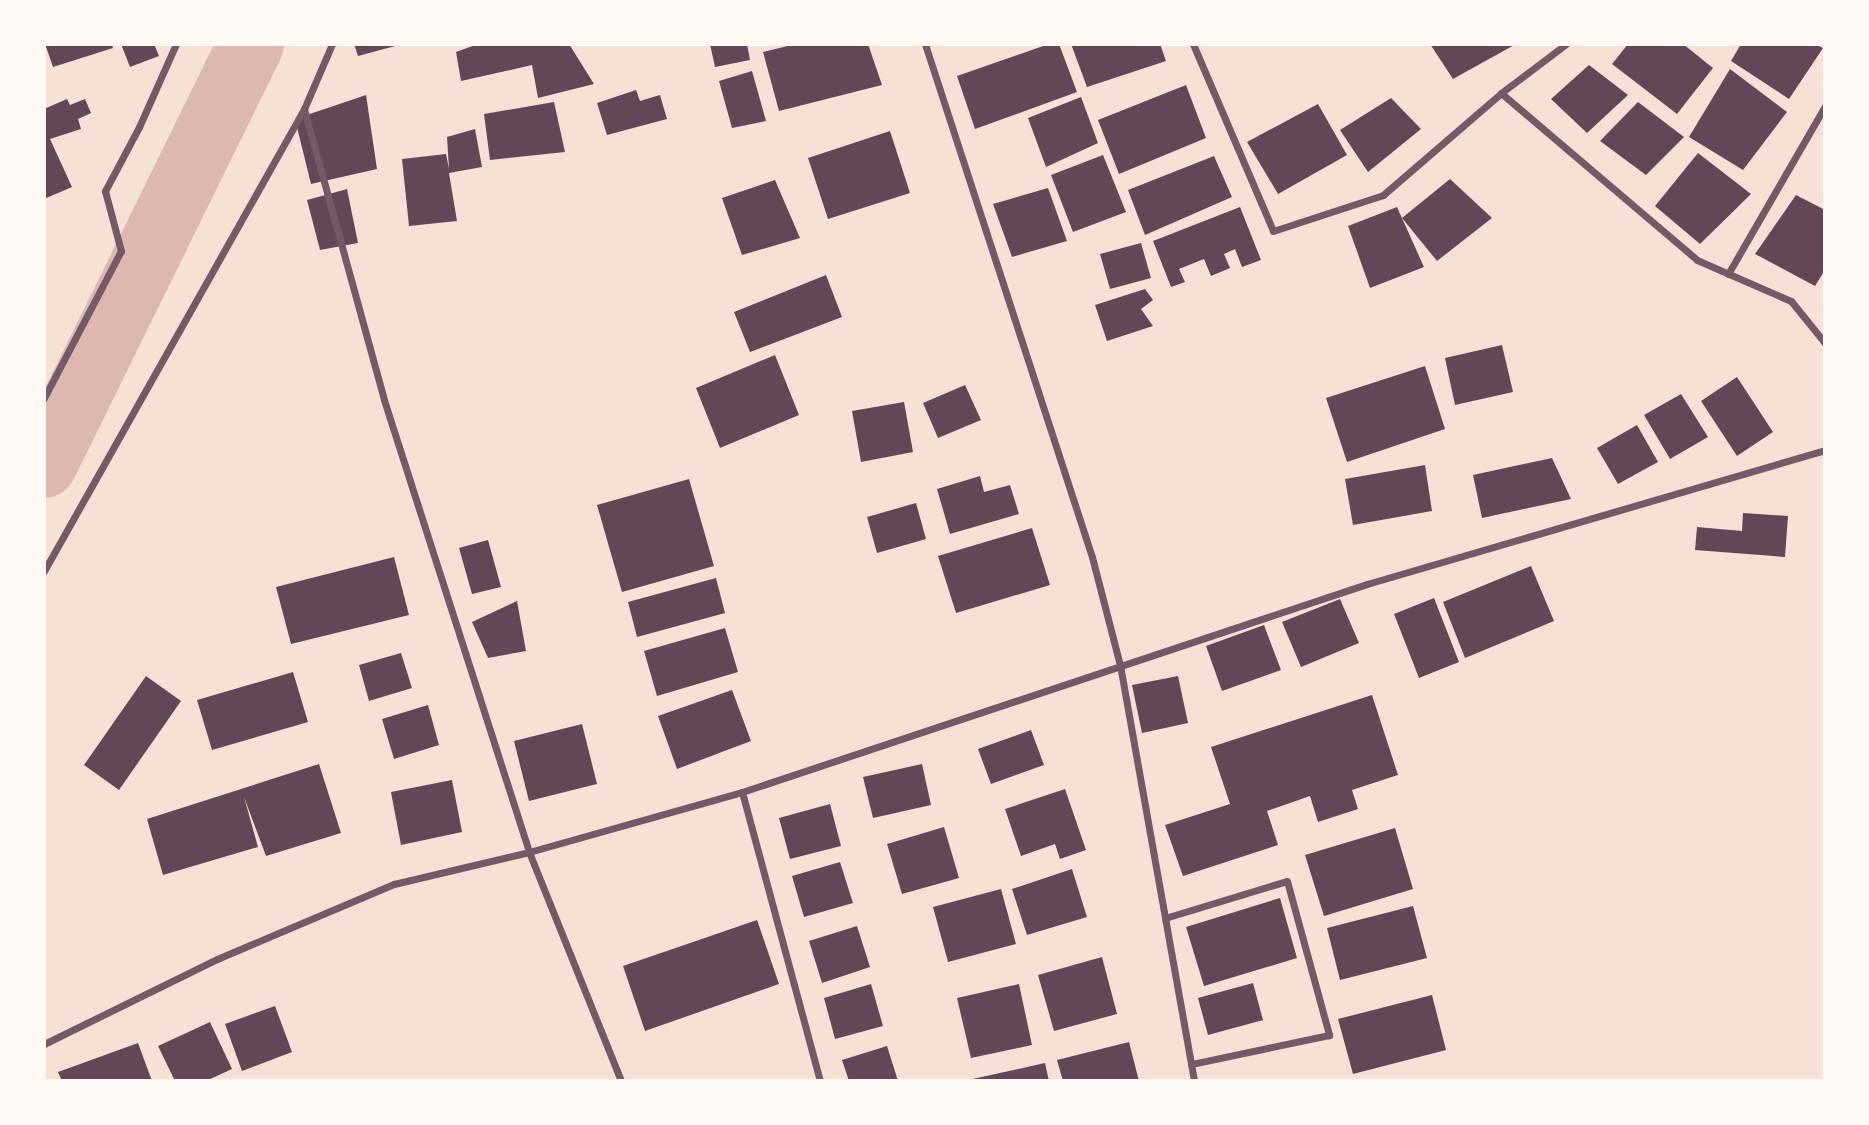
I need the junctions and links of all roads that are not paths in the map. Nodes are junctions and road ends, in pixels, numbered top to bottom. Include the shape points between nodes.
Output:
1 (176, 44) edge
2 (332, 44) edge
3 (925, 44) edge
4 (1193, 44) edge
5 (1566, 44) edge
6 (1501, 93) junction
7 (1825, 106) edge
8 (304, 109) junction
9 (1728, 274) junction
10 (1825, 343) edge
11 (44, 398) edge
12 (1825, 450) edge
13 (44, 571) edge
14 (1120, 665) junction
15 (742, 792) junction
16 (529, 852) junction
17 (1165, 918) junction
18 (44, 1044) edge
19 (1191, 1064) junction
20 (621, 1081) edge
21 (820, 1081) edge
22 (1194, 1081) edge

1 - 11 street via 105,191 121,251
2 - 8 street
3 - 14 street via 1092,557
4 - 6 street via 1273,231 1383,195
5 - 6 street
6 - 9 street via 1697,260
7 - 9 street
8 - 13 street
8 - 16 street via 384,400
9 - 10 street via 1791,301
12 - 14 street via 1367,584
14 - 15 street
14 - 17 street
15 - 16 street
15 - 21 street
16 - 18 street via 394,884 217,959
16 - 20 street
17 - 19 street
17 - 19 street via 1287,881 1329,1035
19 - 22 street

